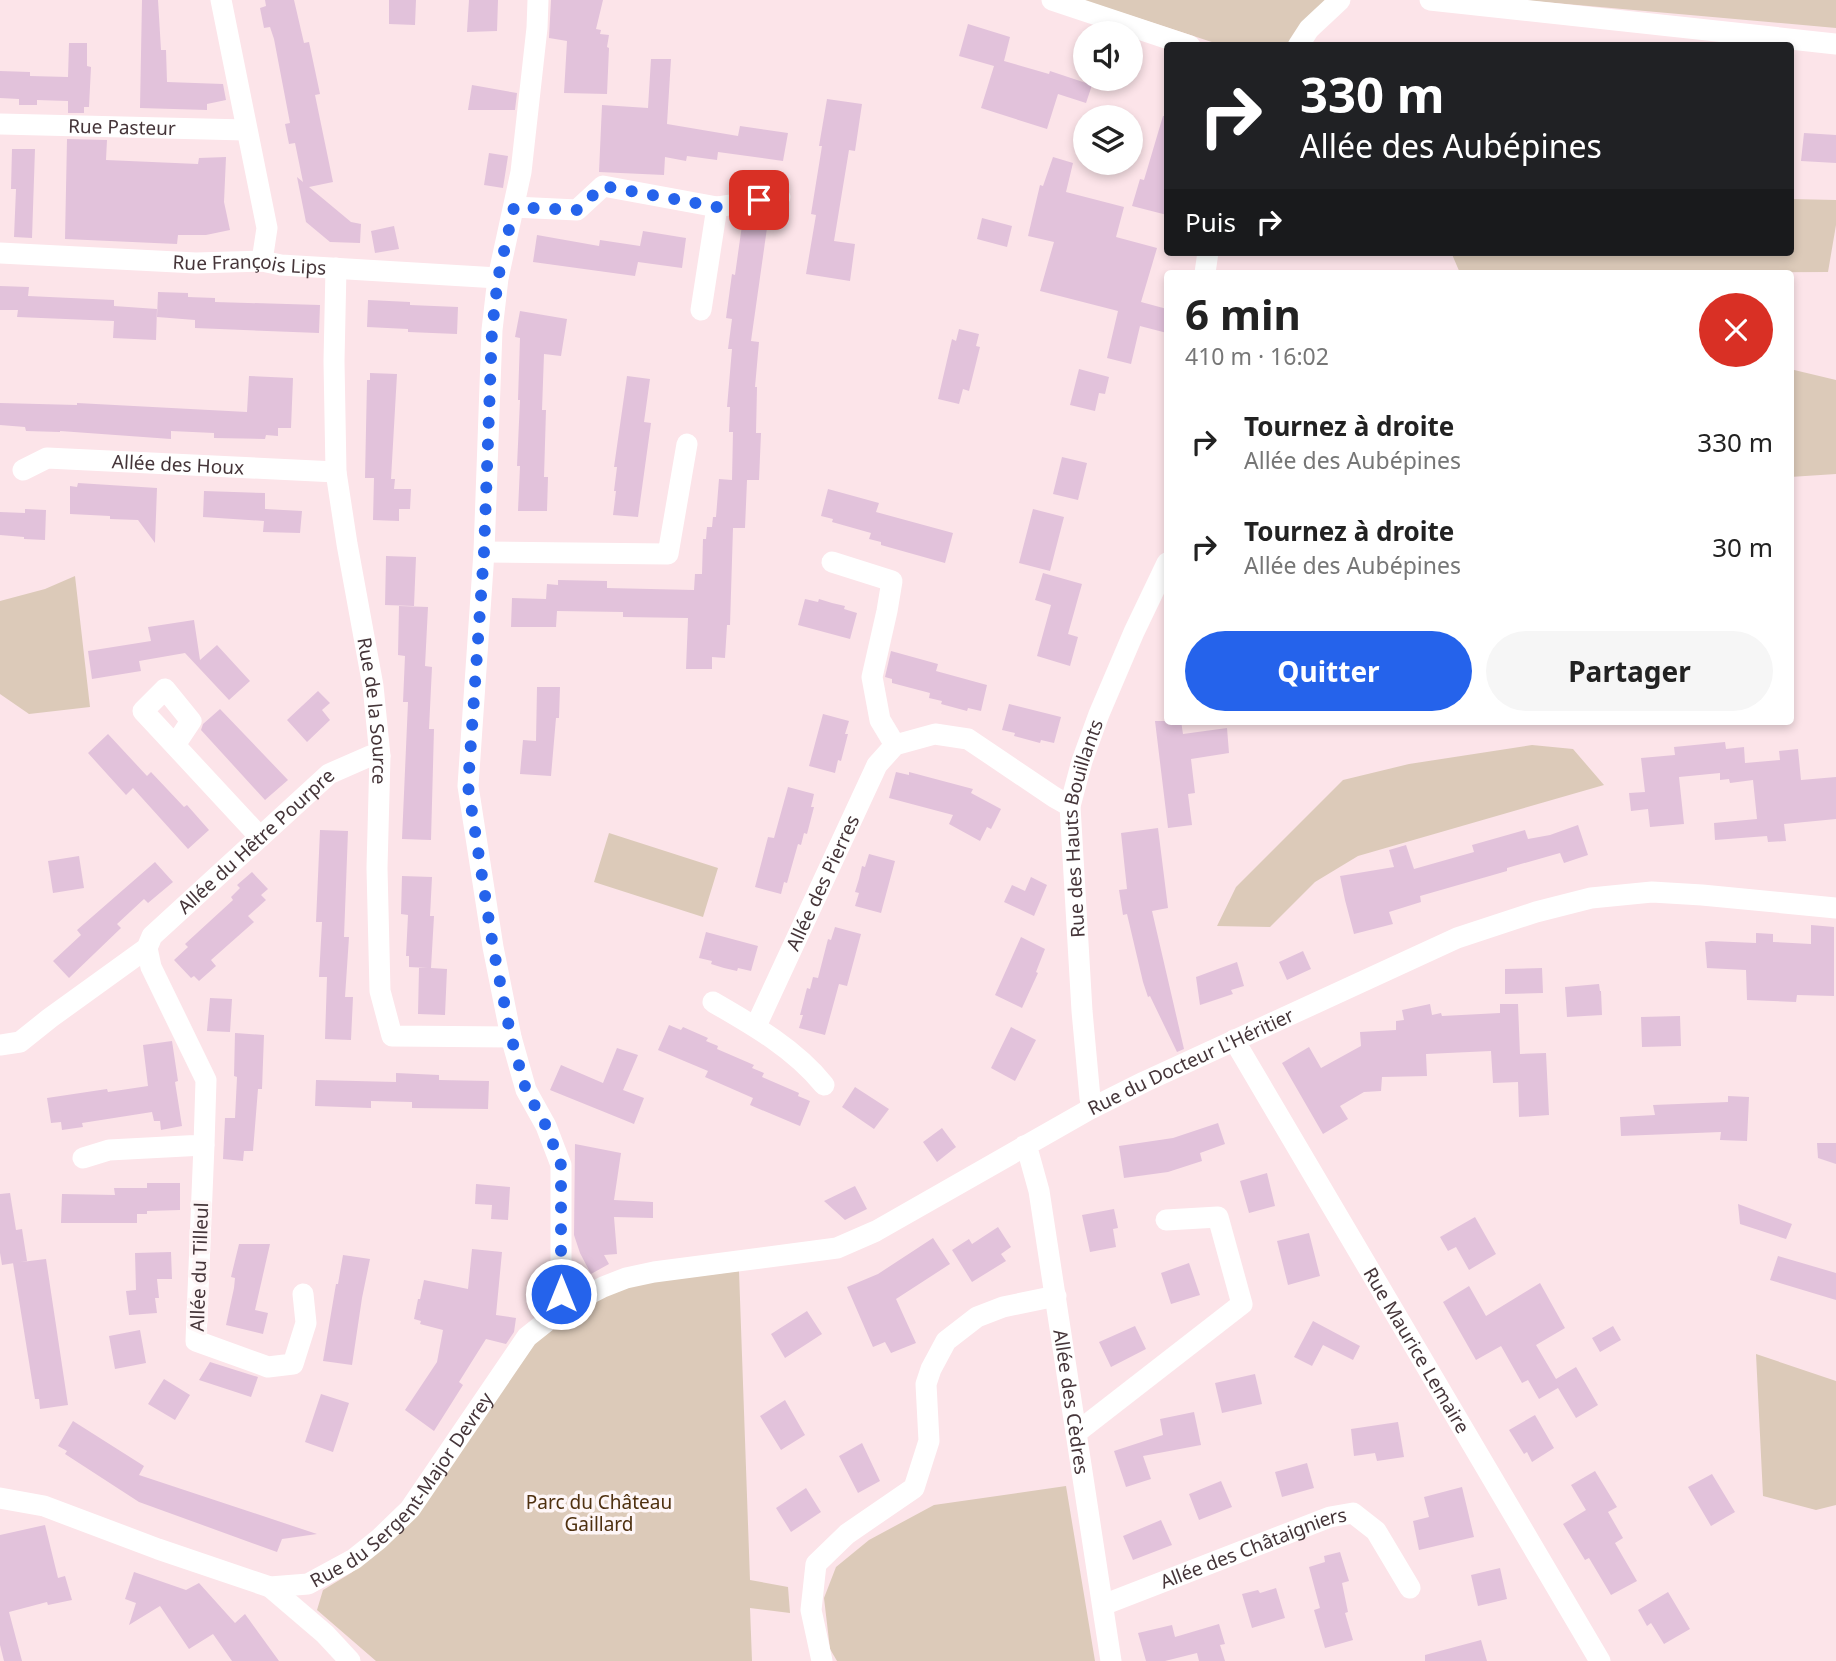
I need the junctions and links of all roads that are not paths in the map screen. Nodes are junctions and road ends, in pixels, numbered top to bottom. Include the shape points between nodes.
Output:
1 (221, 0) edge
2 (538, 0) edge
3 (1052, 0) edge
4 (1340, 0) edge
5 (1430, 0) edge
6 (1179, 42) edge
7 (1301, 42) edge
8 (1836, 44) edge
9 (0, 124) edge
10 (246, 130) junction
11 (780, 197) dead end
12 (514, 207) junction
13 (717, 207) junction
14 (0, 253) edge
15 (262, 261) junction
16 (336, 268) junction
17 (498, 278) junction
18 (701, 310) dead end
19 (687, 444) dead end
20 (23, 470) dead end
21 (336, 471) junction
22 (484, 552) junction
23 (832, 562) dead end
24 (1164, 569) edge
25 (175, 745) dead end
26 (895, 745) junction
27 (380, 756) junction
28 (1070, 806) junction
29 (260, 837) junction
30 (1836, 908) edge
31 (146, 948) junction
32 (713, 1002) dead end
33 (755, 1026) junction
34 (511, 1037) junction
35 (1234, 1040) junction
36 (0, 1045) edge
37 (824, 1086) dead end
38 (1092, 1108) junction
39 (204, 1145) junction
40 (1024, 1146) junction
41 (83, 1158) dead end
42 (1166, 1220) dead end
43 (303, 1294) dead end
44 (1056, 1296) junction
45 (566, 1306) junction
46 (1076, 1433) junction
47 (0, 1498) edge
48 (308, 1584) junction
49 (270, 1587) junction
50 (1410, 1588) dead end
51 (1103, 1605) junction
52 (300, 1612) junction
53 (350, 1661) edge
54 (822, 1661) edge
55 (1111, 1661) edge
56 (1600, 1661) edge

1 - 10 street
2 - 12 street
3 - 6 street
4 - 7 street
5 - 8 street
9 - 10 street, Rue Pasteur
10 - 15 street via 267,228
11 - 13 street
12 - 13 street via 577,210 603,186
12 - 17 street
13 - 18 street
14 - 15 street, Rue François Lips via 195,263
15 - 16 street, Rue François Lips
16 - 17 street, Rue François Lips
16 - 21 street, Rue de la Source
17 - 22 street
19 - 22 street via 667,554
20 - 21 street, Allée des Houx via 47,458
21 - 27 street, Rue de la Source via 373,686
22 - 34 street via 468,786
23 - 26 street via 892,581 872,677 880,720
24 - 28 street, Rue des Hauts Bouillants via 1099,714
25 - 29 street
26 - 28 street via 935,734 968,739
26 - 33 street, Allée des Pierres via 877,765
27 - 29 street, Allée du Hêtre Pourpre via 329,774
27 - 34 street, Rue de la Source via 380,991 391,1036
28 - 38 street, Rue des Hauts Bouillants
29 - 31 street, Allée du Hêtre Pourpre via 152,936
30 - 35 street, Rue du Docteur L'Héritier via 1653,892 1591,898 1457,937
31 - 36 street, Allée du Hêtre Pourpre via 20,1042
31 - 39 street via 206,1080
32 - 33 street
33 - 37 street via 809,1067
34 - 45 street via 526,1090 561,1165 561,1294
35 - 38 street, Rue du Docteur L'Héritier
35 - 56 street, Rue Maurice Lemaire
38 - 40 street, Rue du Docteur L'Héritier
39 - 41 street via 109,1150
39 - 43 street, Allée du Tilleul via 196,1341 268,1367 293,1364 306,1323
40 - 44 street, Allée des Cèdres via 1039,1191
40 - 45 street, Rue du Docteur L'Héritier via 876,1231 837,1248 654,1272 626,1278
42 - 46 street via 1218,1217 1242,1304
44 - 46 street, Allée des Cèdres
44 - 54 street via 977,1317 946,1341 926,1384 929,1441 914,1488 847,1534 816,1564 811,1610
45 - 48 street, Rue du Sergent-Major Devrey via 527,1337 410,1509 354,1559
46 - 51 street, Allée des Cèdres
47 - 49 street, Rue du Sergent-Major Devrey via 44,1506
48 - 49 street, Rue du Sergent-Major Devrey
48 - 52 street
49 - 52 street
50 - 51 street, Allée des Châtaigniers via 1376,1531 1353,1513 1330,1517
51 - 55 street, Allée des Cèdres
52 - 53 street

